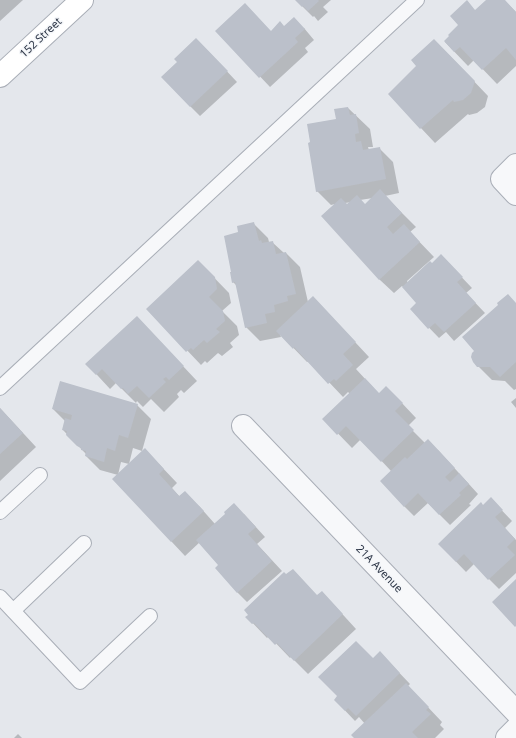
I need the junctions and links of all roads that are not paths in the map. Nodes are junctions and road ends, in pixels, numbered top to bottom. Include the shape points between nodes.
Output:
1 (82, 0) edge
2 (417, 0) edge
3 (0, 76) edge
4 (0, 388) edge
5 (243, 426) dead end
6 (40, 475) dead end
7 (0, 512) edge
8 (84, 543) dead end
9 (0, 597) edge
10 (13, 611) junction
11 (150, 616) dead end
12 (516, 712) edge
13 (516, 729) edge
14 (507, 738) edge

1 - 3 main road, 152 Street
2 - 4 lane
5 - 12 street, 21A Avenue
6 - 7 lane
8 - 10 lane
9 - 10 lane
10 - 11 lane via 80,682
13 - 14 street

